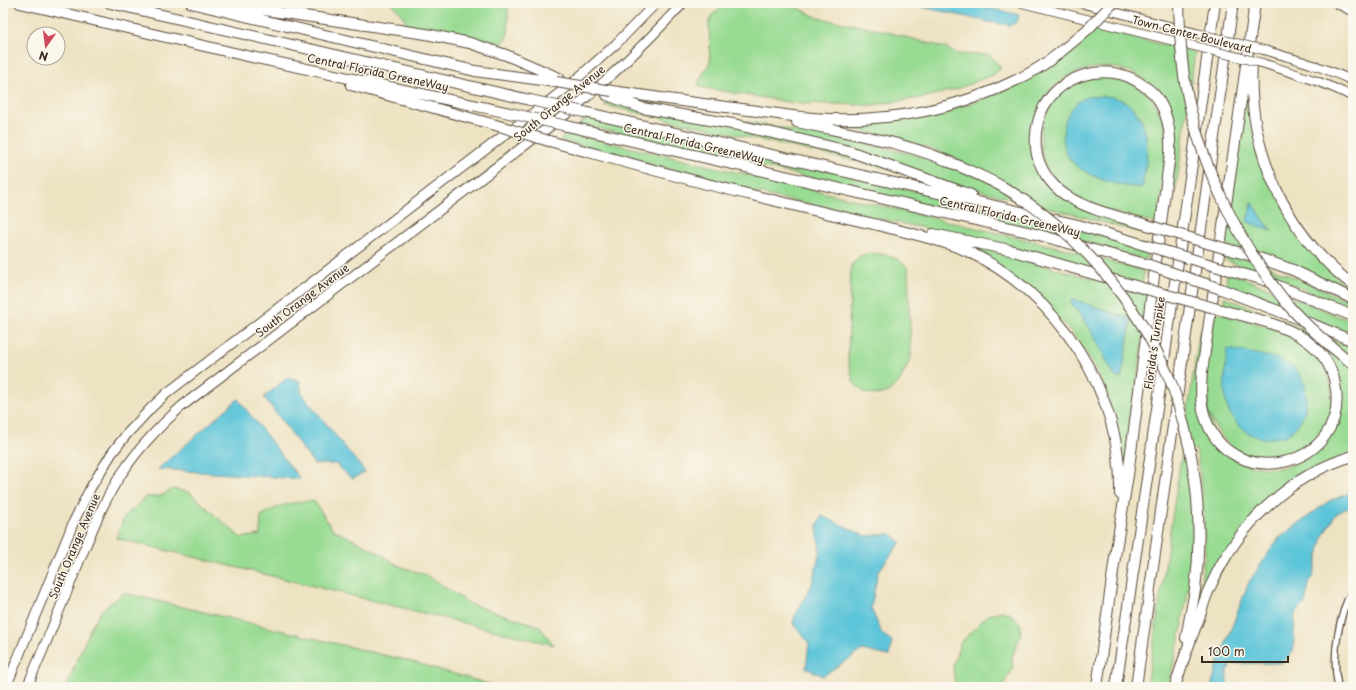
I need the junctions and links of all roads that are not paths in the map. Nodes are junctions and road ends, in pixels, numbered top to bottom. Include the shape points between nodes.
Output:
1 (20, 3) edge
2 (110, 3) edge
3 (191, 3) edge
4 (216, 3) edge
5 (656, 3) edge
6 (683, 3) edge
7 (1022, 3) edge
8 (1080, 3) edge
9 (1113, 3) edge
10 (1179, 3) edge
11 (1215, 3) edge
12 (1233, 3) edge
13 (1335, 3) edge
14 (1255, 6) edge
15 (1353, 13) edge
16 (247, 56) junction
17 (557, 80) junction
18 (1353, 81) edge
19 (609, 93) junction
20 (1353, 97) edge
21 (719, 106) junction
22 (788, 204) junction
23 (1012, 210) junction
24 (1353, 285) edge
25 (1353, 299) edge
26 (1353, 316) edge
27 (1353, 341) edge
28 (1353, 364) edge
29 (1353, 456) edge
30 (1116, 550) junction
31 (48, 584) junction
32 (1353, 587) edge
33 (67, 591) junction
34 (1182, 664) junction
35 (6, 687) edge
36 (27, 687) edge
37 (1097, 687) edge
38 (1116, 687) edge
39 (1136, 687) edge
40 (1175, 687) edge
41 (1338, 687) edge

1 - 16 highway, Central Florida GreeneWay
2 - 23 highway, Central Florida GreeneWay, bridge
3 - 17 highway via 475,71
4 - 17 highway via 470,43 506,55
5 - 31 main road, South Orange Avenue via 616,44 564,90 152,407 121,441 91,486
6 - 33 main road, South Orange Avenue via 640,49 597,89 182,406 160,426 126,467 107,497
7 - 20 main road, Town Center Boulevard, bridge via 1262,63 1334,87
8 - 18 main road, Town Center Boulevard, bridge via 1264,50 1333,71
9 - 21 highway, bridge via 1088,29 1041,66 1001,88 963,102 906,115 866,119 813,118
10 - 28 highway, bridge via 1187,94 1203,153 1231,218 1260,266 1289,305 1317,335
11 - 38 highway, Florida's Turnpike
12 - 39 highway
13 - 15 street
14 - 22 highway, bridge via 1203,365 1201,396 1204,413 1213,433 1236,455 1269,464 1281,464 1299,458 1321,441 1332,422 1337,391 1328,364 1314,345 1293,332 1218,309 1146,289 1010,250
14 - 24 highway via 1252,95 1258,141 1266,165 1288,212 1303,235 1320,255
16 - 22 highway, bridge via 706,184
16 - 27 highway, Central Florida GreeneWay, bridge via 514,114 1028,232 1149,265 1221,289
17 - 19 highway, bridge
19 - 21 highway
19 - 23 highway via 642,108 738,125 849,151
21 - 34 highway, bridge via 892,142 940,157 1003,188 1032,206 1072,239 1106,275 1155,348 1170,381 1190,450 1195,478 1198,547 1195,589
22 - 30 highway via 923,236 967,252 1009,276 1044,307 1068,335 1086,363 1100,390 1110,422 1119,470
23 - 26 highway, Central Florida GreeneWay, bridge via 1078,225 1261,280
25 - 30 highway, bridge via 1293,270 1259,258 1228,249 1147,225 1085,206 1071,199 1049,180 1035,147 1040,115 1052,95 1072,79 1086,74 1113,72 1127,76 1149,90 1159,100 1169,125 1170,154 1150,312 1128,475
29 - 34 highway via 1312,473 1285,491 1260,513 1241,535 1212,583
30 - 37 highway
31 - 33 street
31 - 35 main road, South Orange Avenue
32 - 41 street via 1341,618 1337,640
33 - 36 main road, South Orange Avenue
34 - 40 highway

